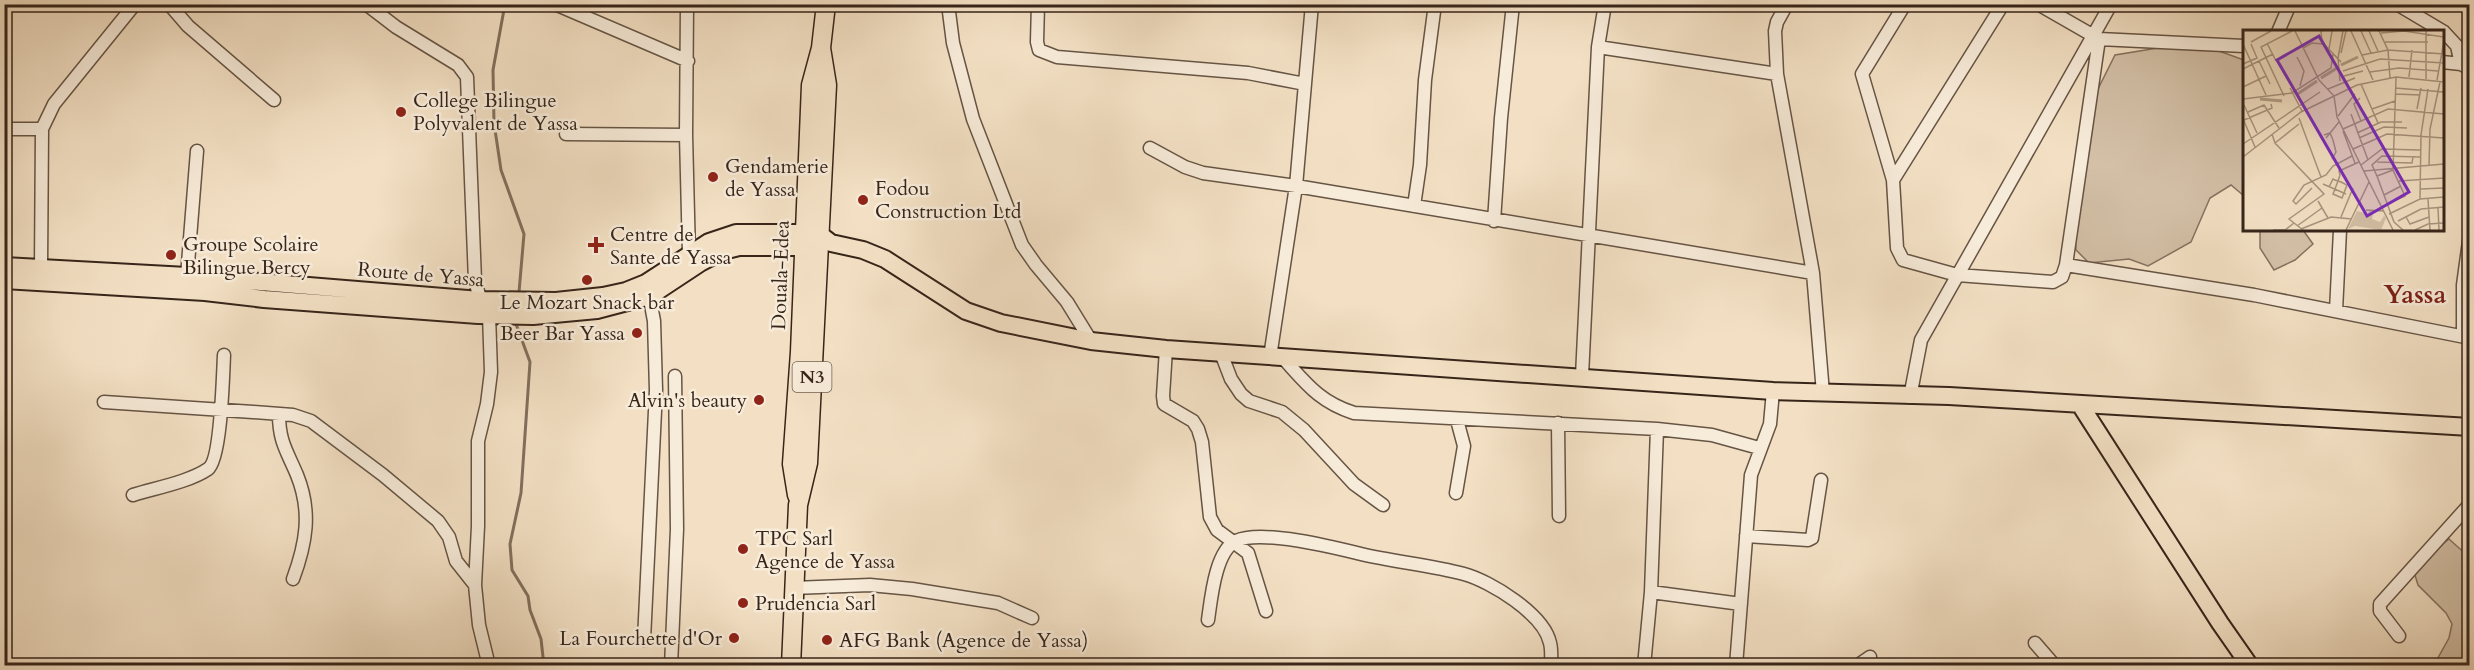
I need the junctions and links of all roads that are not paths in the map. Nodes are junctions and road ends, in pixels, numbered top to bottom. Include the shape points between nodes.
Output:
1 (79, 4) edge
2 (98, 4) edge
3 (135, 4) edge
4 (169, 4) edge
5 (366, 4) edge
6 (555, 4) edge
7 (687, 4) edge
8 (826, 4) edge
9 (948, 4) edge
10 (1038, 4) edge
11 (1312, 4) edge
12 (1435, 4) edge
13 (1512, 4) edge
14 (1605, 4) edge
15 (1787, 4) edge
16 (1905, 4) edge
17 (2003, 4) edge
18 (2038, 4) edge
19 (2111, 4) edge
20 (2290, 4) edge
21 (2397, 4) edge
22 (2279, 30) edge
23 (2441, 30) edge
24 (2444, 32) edge
25 (2096, 38) junction
26 (2243, 46) edge
27 (1598, 47) junction
28 (688, 61) junction
29 (2444, 62) edge
30 (2465, 67) edge
31 (1777, 74) junction
32 (1305, 84) junction
33 (274, 100) dead end
34 (4, 129) edge
35 (42, 129) junction
36 (566, 134) dead end
37 (686, 135) junction
38 (1150, 148) dead end
39 (197, 151) dead end
40 (1893, 180) junction
41 (1296, 186) junction
42 (1414, 206) junction
43 (1494, 220) junction
44 (2340, 231) edge
45 (2469, 234) edge
46 (1590, 235) junction
47 (815, 241) junction
48 (688, 255) junction
49 (2066, 265) junction
50 (4, 266) edge
51 (40, 268) junction
52 (1813, 273) junction
53 (1957, 274) junction
54 (187, 276) junction
55 (4, 280) edge
56 (231, 287) junction
57 (648, 289) junction
58 (480, 300) junction
59 (2336, 311) junction
60 (489, 315) junction
61 (2466, 337) edge
62 (1091, 341) junction
63 (1166, 349) junction
64 (1221, 353) junction
65 (224, 355) dead end
66 (1276, 357) junction
67 (675, 376) dead end
68 (1582, 376) junction
69 (1773, 391) junction
70 (1823, 393) junction
71 (1910, 397) junction
72 (104, 402) dead end
73 (2081, 406) junction
74 (221, 410) junction
75 (279, 414) junction
76 (1457, 420) junction
77 (1558, 423) junction
78 (2469, 427) edge
79 (1657, 429) junction
80 (1759, 448) junction
81 (1821, 480) dead end
82 (1456, 493) dead end
83 (133, 495) dead end
84 (2469, 504) edge
85 (1383, 505) dead end
86 (1559, 516) dead end
87 (1746, 536) junction
88 (1234, 541) junction
89 (293, 579) dead end
90 (475, 585) junction
91 (793, 588) junction
92 (1652, 591) junction
93 (1741, 604) junction
94 (1266, 611) dead end
95 (1032, 618) dead end
96 (1208, 620) dead end
97 (2399, 636) dead end
98 (644, 640) dead end
99 (2035, 642) dead end
100 (1870, 657) dead end
101 (489, 666) edge
102 (671, 666) edge
103 (791, 666) edge
104 (1551, 666) edge
105 (1644, 666) edge
106 (1736, 666) edge
107 (1857, 666) edge
108 (2055, 666) edge
109 (2250, 666) edge

1 - 2 street
3 - 35 street via 54,104
4 - 33 street via 188,26
5 - 58 street via 467,77 475,281
6 - 28 street
7 - 28 street
8 - 47 highway, Douala-Edea / N3 via 821,48 826,85
9 - 62 street via 973,119 1020,239
10 - 32 street via 1038,50 1057,57 1248,74
11 - 32 street
12 - 42 street
13 - 43 street
14 - 27 street
15 - 31 street via 1775,30
16 - 40 street via 1862,74
17 - 40 street
18 - 25 street
19 - 25 street
20 - 22 street
21 - 23 street
24 - 30 street via 2457,46
25 - 26 street
25 - 49 street
25 - 53 street
27 - 31 street
27 - 46 street
28 - 37 street
29 - 30 street
31 - 52 street
32 - 41 street
34 - 35 street
35 - 51 street
36 - 37 street
37 - 48 street
38 - 41 street via 1203,173
39 - 54 street
40 - 53 street via 1899,255 1903,260
41 - 42 street
41 - 66 street
42 - 43 street
43 - 46 street
44 - 59 street
45 - 61 street via 2463,285
46 - 52 street
46 - 68 street
47 - 48 main road, Route de Yassa via 735,233
47 - 57 main road, Route de Yassa via 723,251
47 - 62 main road via 863,250 885,259 966,310 1001,323
47 - 91 highway, Douala-Edea / N3 via 808,463 798,505
48 - 57 main road, Route de Yassa
49 - 53 street via 2062,277 2053,282
49 - 59 street
50 - 51 main road, Route de Yassa
51 - 54 main road, Route de Yassa
52 - 70 street
53 - 71 street via 1922,340
54 - 56 main road, Route de Yassa
55 - 56 main road, Route de Yassa
56 - 58 main road, Route de Yassa
56 - 60 main road, Route de Yassa
57 - 58 main road, Route de Yassa via 575,300
57 - 60 main road, Route de Yassa via 597,310 533,316
57 - 98 street via 654,321 656,390
58 - 60 street
59 - 61 street
60 - 90 street via 491,372 478,441
62 - 63 main road
63 - 64 main road
63 - 88 street via 1164,404 1193,421 1198,429 1210,518 1217,530
64 - 66 main road
64 - 85 street via 1241,394 1249,401 1282,412 1354,484
65 - 74 street
66 - 68 main road
66 - 76 street via 1334,407 1354,413
67 - 102 street via 677,529
68 - 69 main road
69 - 70 main road
69 - 80 street via 1770,424
70 - 71 main road
71 - 73 main road via 1949,396
72 - 74 street
73 - 78 main road
73 - 109 main road
74 - 75 street
74 - 83 street via 215,460 210,468
75 - 89 street via 279,433 308,517 303,553
75 - 90 street via 311,421 438,521 449,537 456,561
76 - 77 street
76 - 82 street via 1464,446
77 - 79 street
77 - 86 street
79 - 80 street via 1712,435
79 - 92 street
80 - 87 street via 1751,475
81 - 87 street via 1812,538
84 - 97 street via 2380,604 2380,611
87 - 93 street
88 - 94 street via 1253,563
88 - 96 street via 1221,559 1214,579
88 - 104 street via 1268,538 1328,545 1465,574 1500,591 1540,624 1550,641
90 - 101 street
91 - 95 street via 870,585 912,589 998,603
91 - 103 highway, Douala-Edea / N3
92 - 93 street
92 - 105 street
93 - 106 street
99 - 108 street
100 - 107 street

